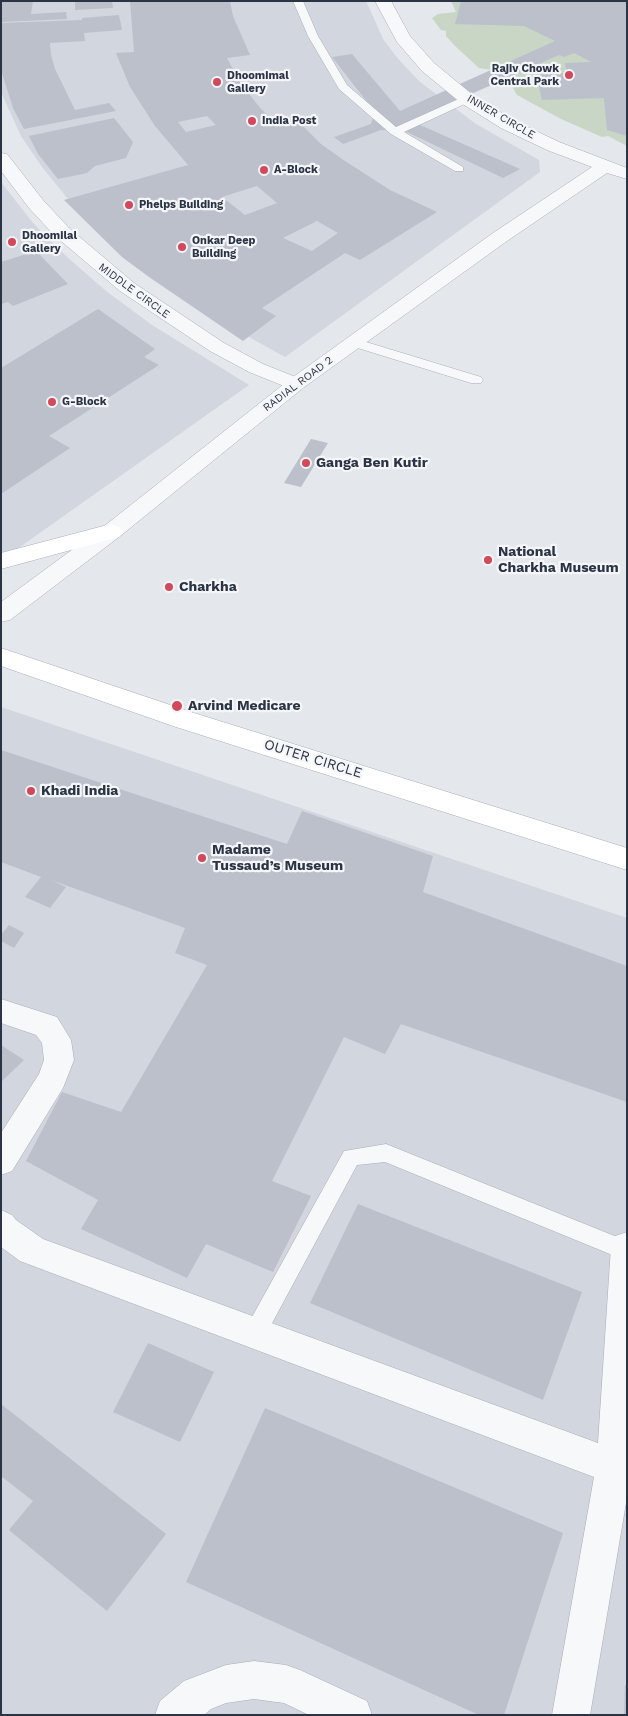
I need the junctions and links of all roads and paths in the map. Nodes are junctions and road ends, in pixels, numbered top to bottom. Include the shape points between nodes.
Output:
1 (298, 1) edge
2 (383, 1) edge
3 (467, 99) junction
4 (395, 132) junction
5 (1, 158) edge
6 (604, 166) junction
7 (459, 169) dead end
8 (627, 174) edge
9 (353, 342) junction
10 (476, 380) dead end
11 (296, 384) junction
12 (111, 532) junction
13 (1, 561) edge
14 (1, 614) edge
15 (1, 657) edge
16 (627, 859) edge
17 (2, 1011) edge
18 (1, 1161) edge
19 (1, 1225) edge
20 (627, 1247) edge
21 (626, 1251) edge
22 (255, 1333) junction
23 (614, 1467) junction
24 (174, 1715) edge
25 (353, 1715) edge
26 (571, 1715) edge

1 - 4 lane via 313,36 343,87
2 - 3 street, INNER CIRCLE via 403,38 428,67
3 - 4 lane
3 - 6 street, INNER CIRCLE via 507,124
4 - 7 lane
5 - 11 street, MIDDLE CIRCLE via 62,232 127,288 217,347
6 - 8 street, INNER CIRCLE
6 - 9 street, RADIAL ROAD 2
9 - 10 lane
9 - 11 street, RADIAL ROAD 2
11 - 12 street, RADIAL ROAD 2
12 - 13 main road
12 - 14 street, RADIAL ROAD 2
15 - 16 main road, OUTER CIRCLE via 185,720
17 - 18 street via 46,1026 56,1040 59,1060 52,1079
19 - 22 street via 32,1250
20 - 21 street
21 - 22 lane via 386,1153 351,1156
21 - 23 street
22 - 23 street
23 - 26 street
24 - 25 street via 198,1695 226,1684 254,1680 286,1684

